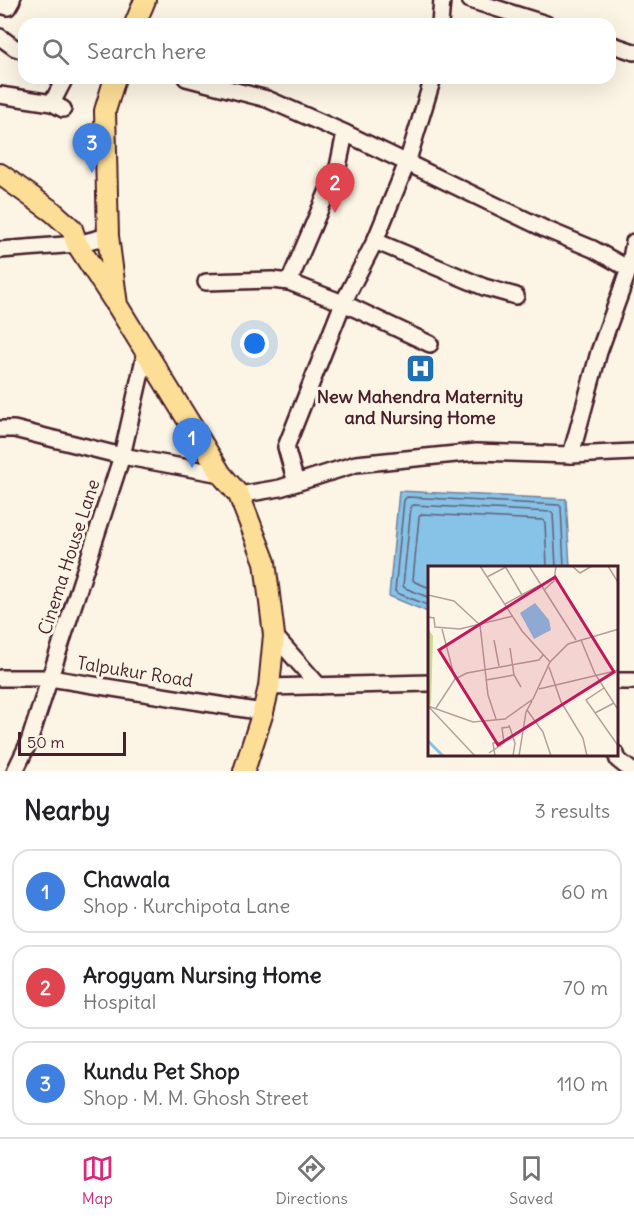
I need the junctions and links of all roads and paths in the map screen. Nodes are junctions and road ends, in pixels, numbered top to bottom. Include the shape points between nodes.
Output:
1 (12, 0) edge
2 (145, 0) edge
3 (442, 0) edge
4 (470, 0) edge
5 (0, 5) edge
6 (138, 18) edge
7 (440, 18) edge
8 (527, 18) edge
9 (0, 37) edge
10 (616, 46) edge
11 (18, 49) edge
12 (634, 52) edge
13 (63, 84) edge
14 (114, 84) edge
15 (209, 84) edge
16 (431, 84) edge
17 (0, 95) edge
18 (345, 134) junction
19 (407, 163) junction
20 (0, 174) edge
21 (108, 236) junction
22 (375, 241) junction
23 (634, 242) edge
24 (77, 244) junction
25 (0, 250) edge
26 (632, 269) edge
27 (206, 282) dead end
28 (289, 282) junction
29 (516, 296) dead end
30 (343, 303) junction
31 (117, 305) junction
32 (430, 344) dead end
33 (146, 351) junction
34 (0, 429) edge
35 (634, 452) edge
36 (571, 455) junction
37 (122, 456) junction
38 (222, 474) junction
39 (296, 483) junction
40 (239, 495) junction
41 (274, 635) junction
42 (0, 678) edge
43 (50, 678) junction
44 (428, 683) edge
45 (320, 686) junction
46 (269, 687) junction
47 (263, 712) junction
48 (617, 756) edge
49 (15, 771) edge
50 (244, 771) edge
51 (632, 771) edge

1 - 5 street via 8,7
2 - 6 main road
3 - 7 street
4 - 8 street
9 - 11 street
10 - 12 street
13 - 17 street via 57,106
14 - 21 main road via 105,111
15 - 18 street via 267,99
16 - 19 street
18 - 19 street
18 - 28 street via 338,167
19 - 22 street
19 - 26 street
20 - 24 main road via 54,212 72,229
21 - 24 street
21 - 31 main road
22 - 29 street via 484,287
22 - 30 street
23 - 26 street
24 - 25 street
24 - 31 main road
26 - 36 street via 599,352
27 - 28 street
28 - 30 street
30 - 32 street
30 - 39 street via 286,447
31 - 33 main road
33 - 37 street, Cinema House Lane
33 - 38 main road
34 - 37 street via 14,429
35 - 36 street
36 - 39 street via 476,452 356,464
37 - 38 street
37 - 43 street, Cinema House Lane
38 - 40 main road
39 - 40 street
40 - 41 main road via 265,562
41 - 45 street
41 - 46 main road
42 - 43 street, Talpukur Road
43 - 47 street, Talpukur Road
43 - 49 street, Cinema House Lane via 30,742
44 - 45 street
45 - 46 street
46 - 47 main road
47 - 50 main road
48 - 51 street

